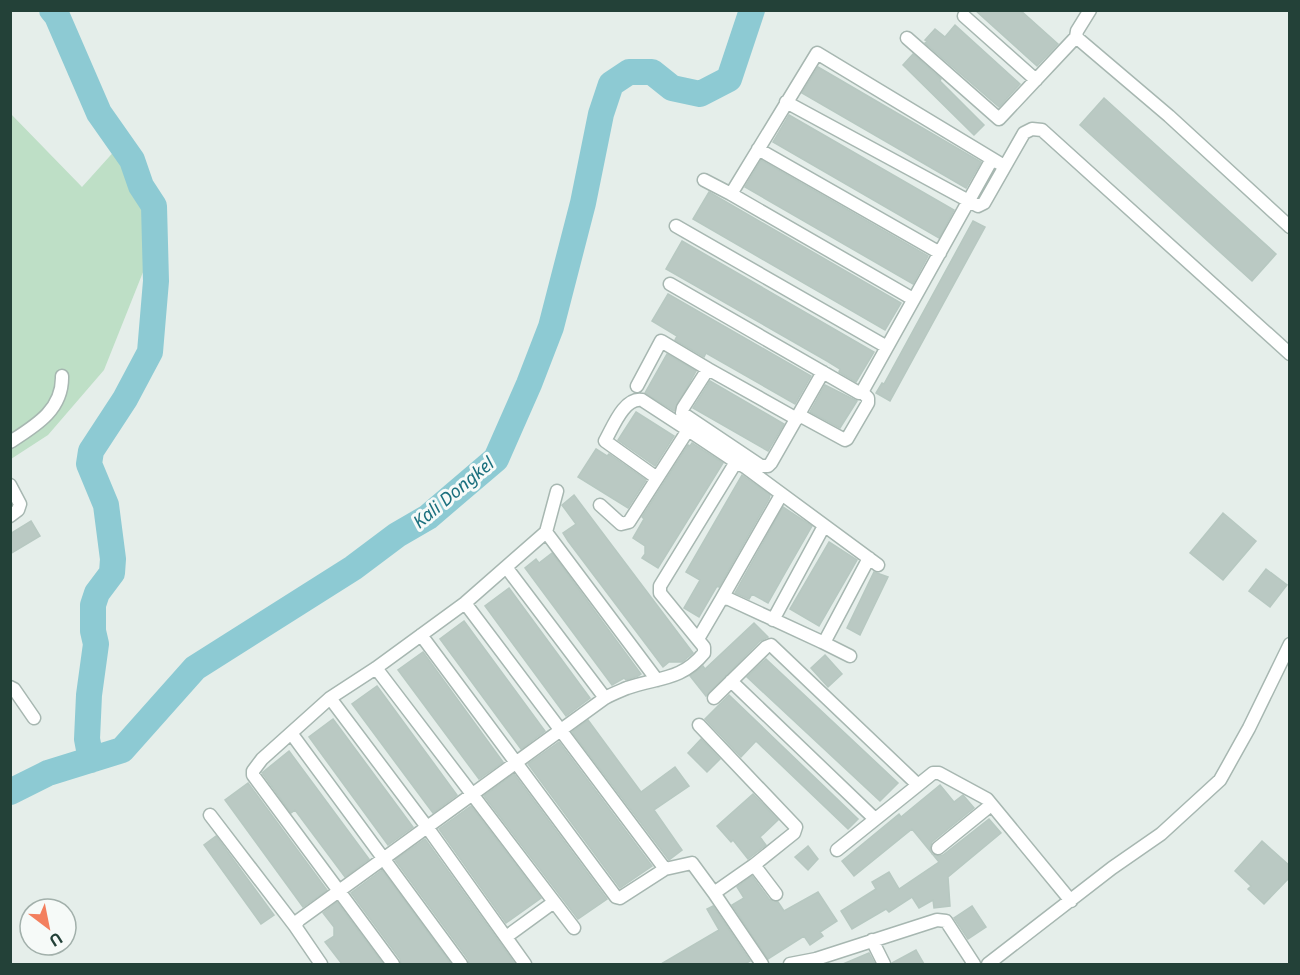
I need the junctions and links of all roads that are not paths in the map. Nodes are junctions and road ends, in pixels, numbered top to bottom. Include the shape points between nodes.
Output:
1 (1090, 10) edge
2 (964, 16) dead end
3 (1076, 37) junction
4 (907, 38) dead end
5 (1036, 80) junction
6 (786, 102) junction
7 (758, 149) junction
8 (992, 159) junction
9 (1005, 166) junction
10 (704, 180) dead end
11 (731, 194) junction
12 (969, 202) junction
13 (676, 226) dead end
14 (1290, 227) edge
15 (940, 253) junction
16 (670, 284) dead end
17 (914, 299) junction
18 (887, 347) junction
19 (1290, 354) edge
20 (708, 369) junction
21 (824, 372) junction
22 (62, 376) dead end
23 (637, 386) dead end
24 (862, 392) junction
25 (798, 417) junction
26 (688, 430) junction
27 (10, 442) edge
28 (736, 462) junction
29 (657, 478) junction
30 (10, 485) edge
31 (557, 490) dead end
32 (782, 495) junction
33 (600, 505) dead end
34 (10, 516) edge
35 (824, 526) junction
36 (546, 532) junction
37 (506, 567) junction
38 (722, 598) junction
39 (465, 603) junction
40 (773, 620) junction
41 (421, 635) junction
42 (698, 639) junction
43 (822, 642) junction
44 (1290, 644) edge
45 (850, 656) dead end
46 (376, 668) junction
47 (657, 680) junction
48 (731, 681) junction
49 (10, 687) edge
50 (330, 698) junction
51 (605, 698) junction
52 (714, 698) dead end
53 (34, 718) dead end
54 (699, 725) dead end
55 (561, 730) junction
56 (291, 733) junction
57 (516, 762) junction
58 (917, 784) junction
59 (472, 795) junction
60 (991, 805) junction
61 (210, 815) dead end
62 (875, 819) junction
63 (427, 827) junction
64 (938, 848) dead end
65 (837, 850) dead end
66 (383, 859) junction
67 (754, 865) junction
68 (665, 869) junction
69 (339, 891) junction
70 (714, 893) junction
71 (776, 894) dead end
72 (1071, 901) junction
73 (554, 902) junction
74 (295, 926) junction
75 (574, 928) dead end
76 (506, 937) junction
77 (872, 940) junction
78 (994, 963) edge
79 (321, 964) edge
80 (393, 964) edge
81 (461, 964) edge
82 (525, 964) edge
83 (762, 964) edge
84 (790, 964) edge
85 (884, 964) edge
86 (974, 964) edge

1 - 3 street
2 - 5 street
3 - 5 street
3 - 14 street
4 - 5 street via 999,119
6 - 7 street
6 - 8 street via 819,53
6 - 12 street
7 - 11 street
7 - 15 street
8 - 9 street
8 - 12 street
9 - 12 street via 981,206
9 - 19 street via 1024,133 1042,130
10 - 11 street
11 - 17 street
12 - 15 street
13 - 18 street
15 - 17 street
16 - 21 street
17 - 18 street
18 - 24 street
20 - 23 street via 661,341
20 - 25 street
20 - 25 street via 682,413 761,466 771,463
21 - 24 street
21 - 25 street
22 - 27 street via 59,395 48,414
24 - 25 street via 868,403 845,440
26 - 28 street
26 - 29 street
26 - 29 street via 642,400 627,404 605,441
28 - 32 street
28 - 42 street via 660,586 660,593 670,607
29 - 33 street via 629,522 621,524
30 - 34 street via 20,504
31 - 36 street
32 - 35 street
32 - 38 street
35 - 40 street
35 - 43 street via 874,561
36 - 37 street
36 - 47 street
37 - 39 street
37 - 51 street
38 - 40 street
38 - 42 street
39 - 41 street
39 - 55 street
40 - 43 street
41 - 46 street
41 - 57 street
42 - 47 street via 704,653 698,661 675,676
43 - 45 street
44 - 72 street via 1220,780 1161,834
46 - 50 street
46 - 59 street
47 - 51 street
48 - 52 street
48 - 58 street via 766,647 775,647
48 - 62 street
49 - 53 street
50 - 56 street
50 - 63 street
51 - 55 street
54 - 67 street via 796,827 794,833
55 - 57 street
55 - 68 street
56 - 66 street
56 - 69 street via 262,759 253,776
57 - 59 street
57 - 68 street via 616,897
58 - 60 street via 939,773 987,799
58 - 62 street
59 - 63 street
59 - 73 street
60 - 64 street
60 - 72 street
61 - 74 street
62 - 65 street
63 - 66 street
63 - 76 street
66 - 69 street
66 - 81 street
67 - 70 street
67 - 71 street
68 - 70 street via 693,863
69 - 74 street
69 - 80 street
70 - 83 street
72 - 78 street
73 - 75 street
73 - 76 street
74 - 79 street
76 - 82 street
77 - 84 street
77 - 85 street
77 - 86 street via 937,920 946,921

